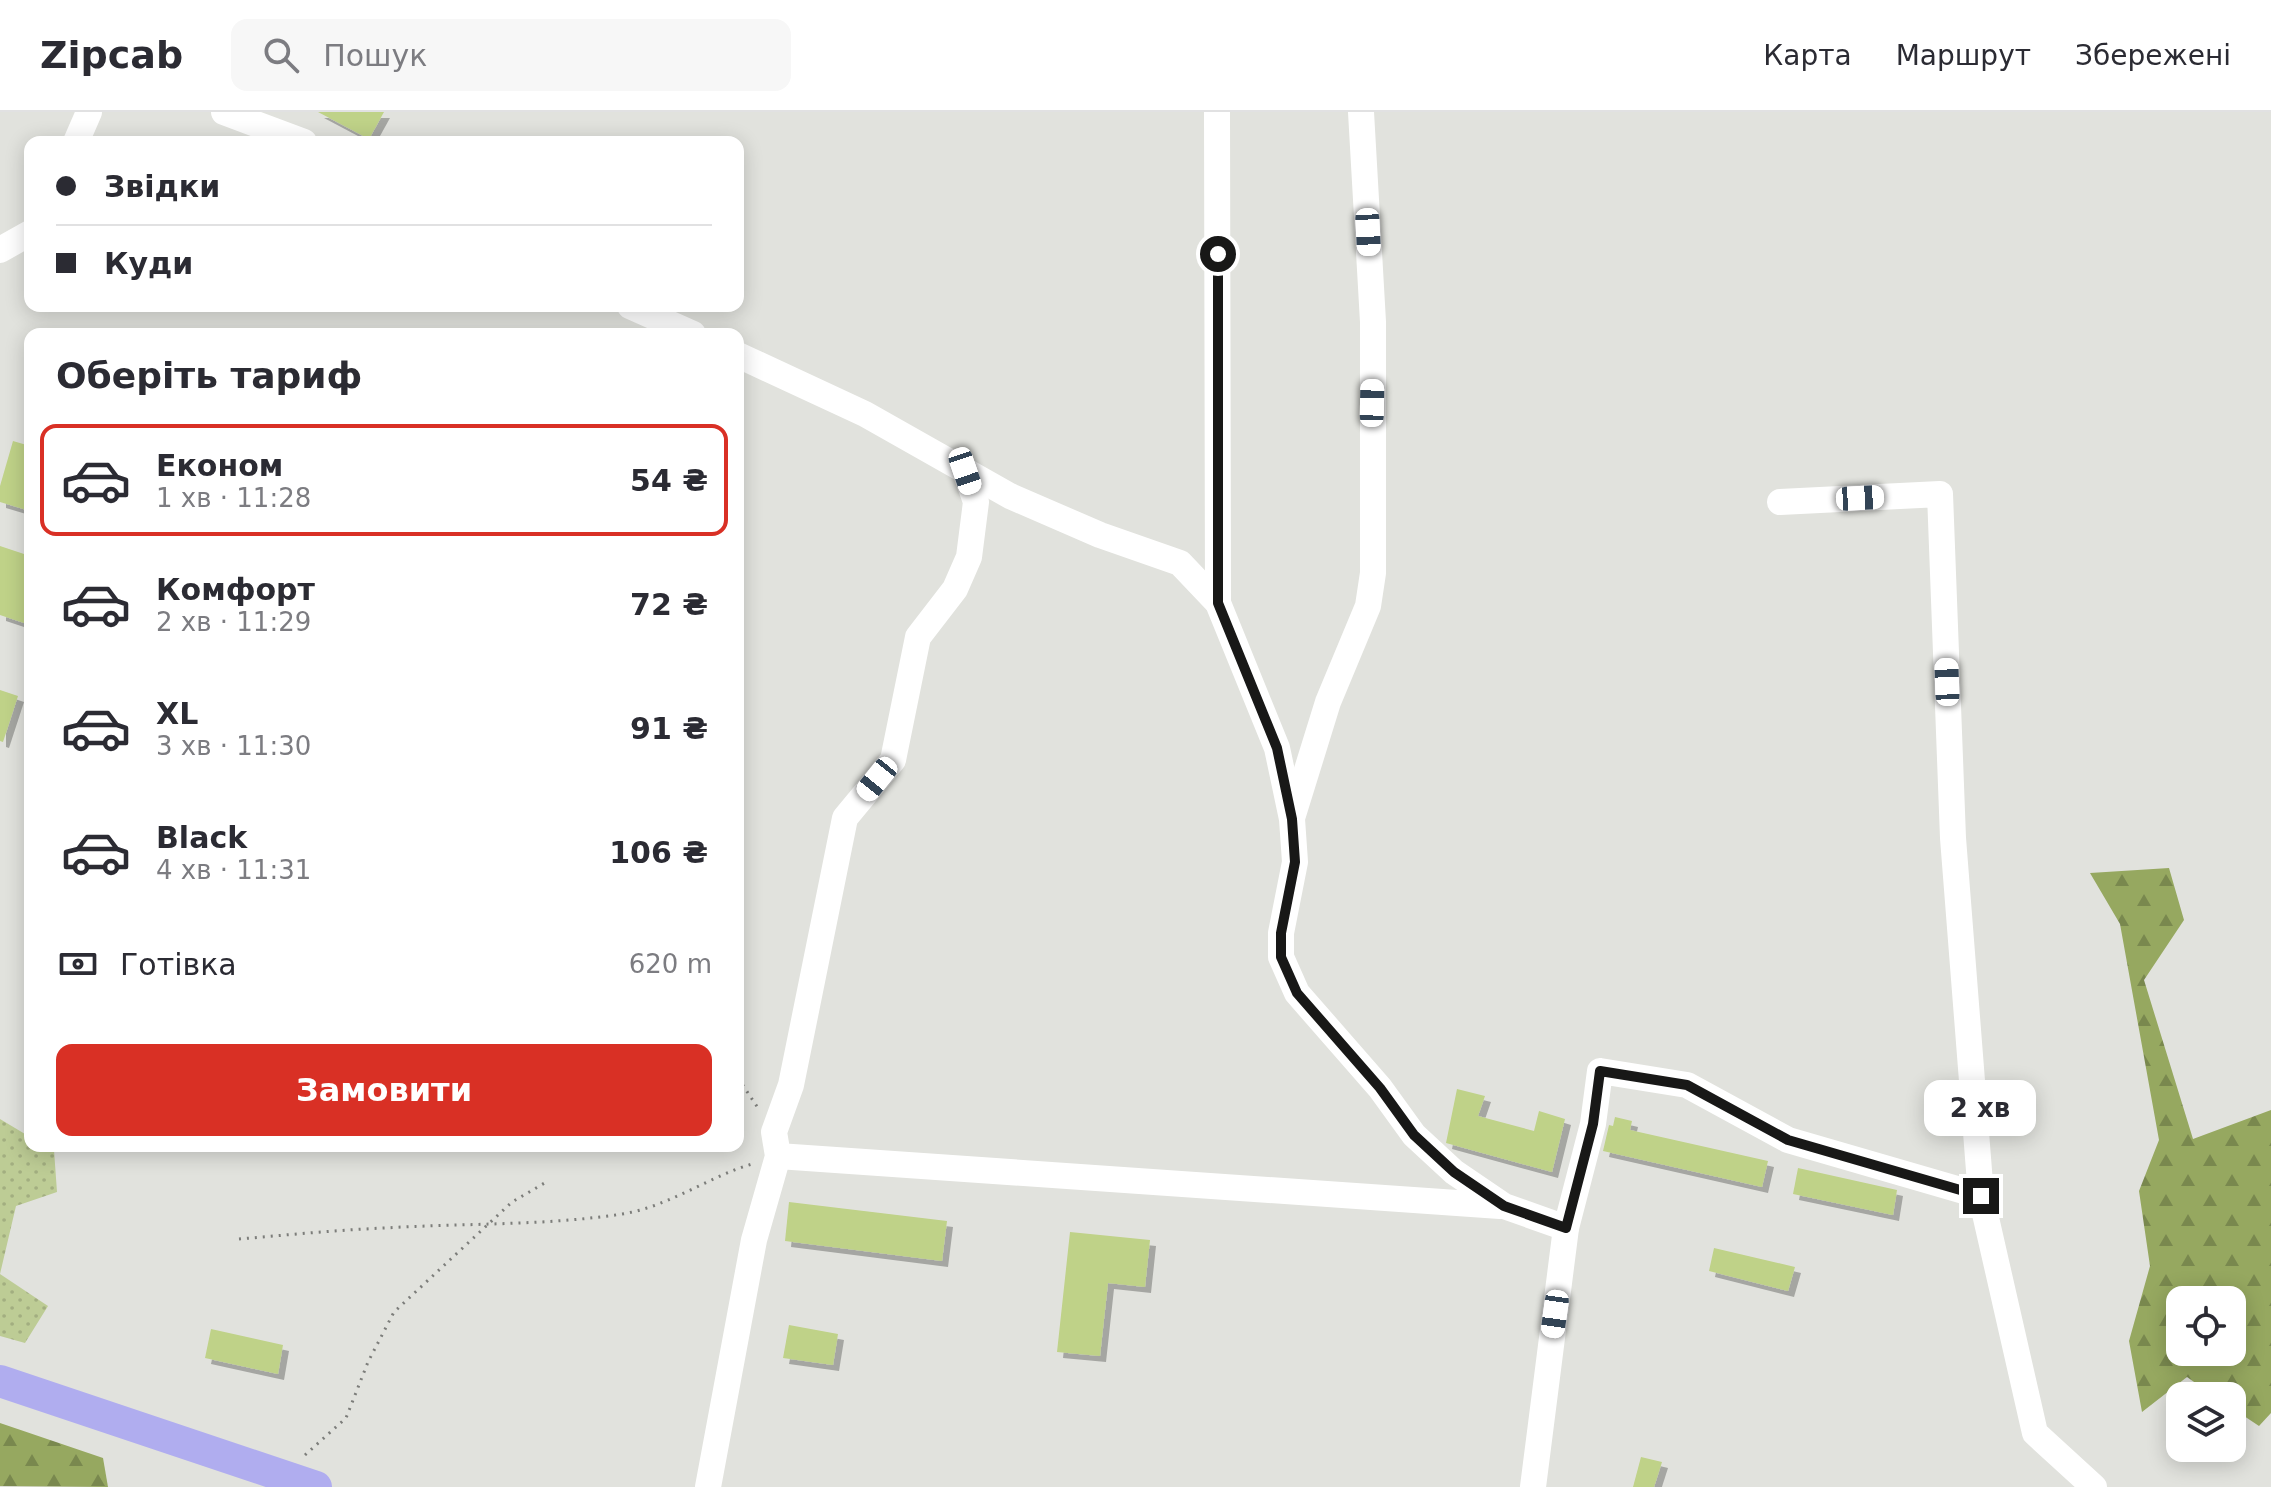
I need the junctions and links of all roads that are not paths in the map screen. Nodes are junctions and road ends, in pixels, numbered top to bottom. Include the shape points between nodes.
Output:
1 (89, 112) edge
2 (224, 112) edge
3 (1217, 112) edge
4 (1361, 112) edge
5 (79, 136) edge
6 (288, 136) edge
7 (24, 236) edge
8 (0, 250) edge
9 (644, 312) edge
10 (680, 328) edge
11 (744, 358) edge
12 (965, 471) junction
13 (1780, 502) dead end
14 (1218, 603) junction
15 (1292, 819) junction
16 (776, 1144) junction
17 (1981, 1196) junction
18 (1504, 1206) junction
19 (1566, 1228) junction
20 (0, 1381) edge
21 (316, 1487) edge
22 (708, 1487) edge
23 (1533, 1487) edge
24 (2094, 1487) edge

1 - 5 street
2 - 6 street
3 - 14 street
4 - 15 street via 1373,322 1373,573 1368,606 1328,702
7 - 8 street
9 - 10 street
11 - 12 street via 865,414
12 - 14 street via 1100,535 1180,563
12 - 16 street via 976,502 969,557 955,589 918,637 893,760 845,818
13 - 17 street via 1940,494 1953,838
14 - 15 street via 1277,748
15 - 18 street via 1295,862 1281,957 1297,993 1414,1135 1454,1172
16 - 18 street
16 - 22 street
17 - 19 street via 1788,1140 1687,1085 1600,1071 1593,1124
17 - 24 street via 2035,1433
18 - 19 street
19 - 23 street
20 - 21 main road

